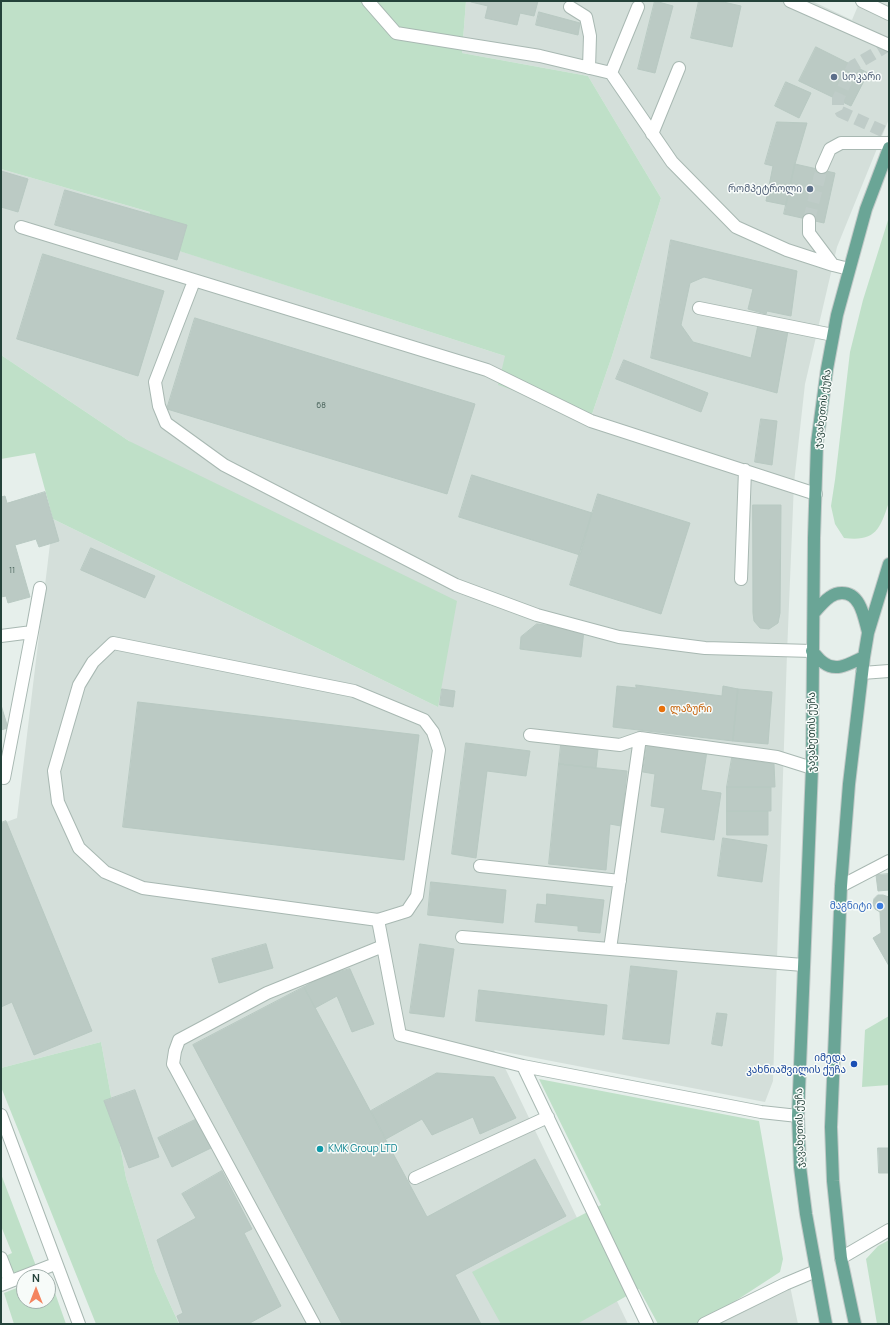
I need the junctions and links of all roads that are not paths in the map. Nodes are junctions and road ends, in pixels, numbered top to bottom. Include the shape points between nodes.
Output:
1 (368, 1) edge
2 (790, 1) edge
3 (862, 1) edge
4 (570, 7) dead end
5 (638, 7) dead end
6 (889, 14) edge
7 (889, 45) edge
8 (589, 68) junction
9 (679, 68) dead end
10 (611, 73) junction
11 (652, 134) junction
12 (889, 143) edge
13 (889, 148) edge
14 (822, 168) tunnel mouth
15 (809, 220) tunnel mouth
16 (21, 227) dead end
17 (833, 265) junction
18 (849, 269) junction
19 (194, 281) junction
20 (700, 308) dead end
21 (833, 336) junction
22 (745, 470) junction
23 (816, 494) junction
24 (889, 564) edge
25 (741, 579) dead end
26 (40, 588) dead end
27 (814, 612) junction
28 (32, 632) junction
29 (868, 633) junction
30 (1, 636) edge
31 (812, 651) junction
32 (864, 657) junction
33 (889, 671) edge
34 (862, 673) junction
35 (530, 735) dead end
36 (640, 738) junction
37 (812, 768) junction
38 (4, 778) dead end
39 (889, 861) edge
40 (480, 866) dead end
41 (620, 881) junction
42 (840, 886) junction
43 (378, 920) junction
44 (462, 937) dead end
45 (383, 946) junction
46 (610, 949) junction
47 (803, 965) junction
48 (523, 1066) junction
49 (1, 1114) edge
50 (798, 1116) junction
51 (548, 1117) junction
52 (415, 1178) dead end
53 (889, 1230) edge
54 (1, 1258) edge
55 (841, 1258) junction
56 (56, 1264) junction
57 (816, 1271) junction
58 (6, 1283) edge
59 (78, 1324) edge
60 (314, 1324) edge
61 (647, 1324) edge
62 (704, 1324) edge
63 (826, 1324) edge
64 (856, 1324) edge

1 - 8 street via 396,33 540,56
2 - 7 street
3 - 6 street
4 - 8 street via 586,17 590,36
5 - 10 street
8 - 10 street
9 - 11 street
10 - 11 street
11 - 17 street via 672,162 736,227 787,250
12 - 14 street via 840,143 830,149
13 - 18 main road, ჯავახეთის ქუჩა via 866,209
15 - 17 street via 809,233
16 - 19 street
17 - 18 street
18 - 21 main road, ჯავახეთის ქუჩა
19 - 22 street via 487,370 591,421
19 - 31 street via 155,382 159,406 166,423 224,465 456,586 537,615 619,637 705,648
20 - 21 street
21 - 23 main road, ჯავახეთის ქუჩა via 817,443
22 - 23 street
22 - 25 street
23 - 27 main road, ჯავახეთის ქუჩა
24 - 29 main road
26 - 28 street
27 - 29 main road via 835,594 851,595 858,602
27 - 31 main road, ჯავახეთის ქუჩა
28 - 30 street
28 - 38 street
29 - 32 main road
31 - 32 main road via 824,664 833,667 843,667
31 - 37 main road, ჯავახეთის ქუჩა
32 - 34 main road
33 - 34 street
34 - 42 main road
35 - 36 street via 620,746
36 - 37 street via 777,757
36 - 41 street
37 - 47 main road, ჯავახეთის ქუჩა
39 - 42 street
40 - 41 street
41 - 46 street
42 - 55 main road via 831,1127 833,1181
43 - 43 street via 143,888 106,872 80,848 58,802 54,771 79,685 93,662 114,643 354,691 424,720 433,732 439,750 417,896 407,911
43 - 45 street
44 - 46 street
45 - 48 street via 400,1036
45 - 60 street via 267,993 179,1040 175,1051 173,1064
46 - 47 street
47 - 50 main road, ჯავახეთის ქუჩა
48 - 50 street via 761,1112
48 - 51 street
49 - 56 street
50 - 57 main road, ჯავახეთის ქუჩა via 801,1175
51 - 52 street
51 - 61 street
53 - 55 street
54 - 58 street
55 - 64 main road
56 - 58 street
56 - 59 street
57 - 62 street
57 - 63 main road, ჯავახეთის ქუჩა

